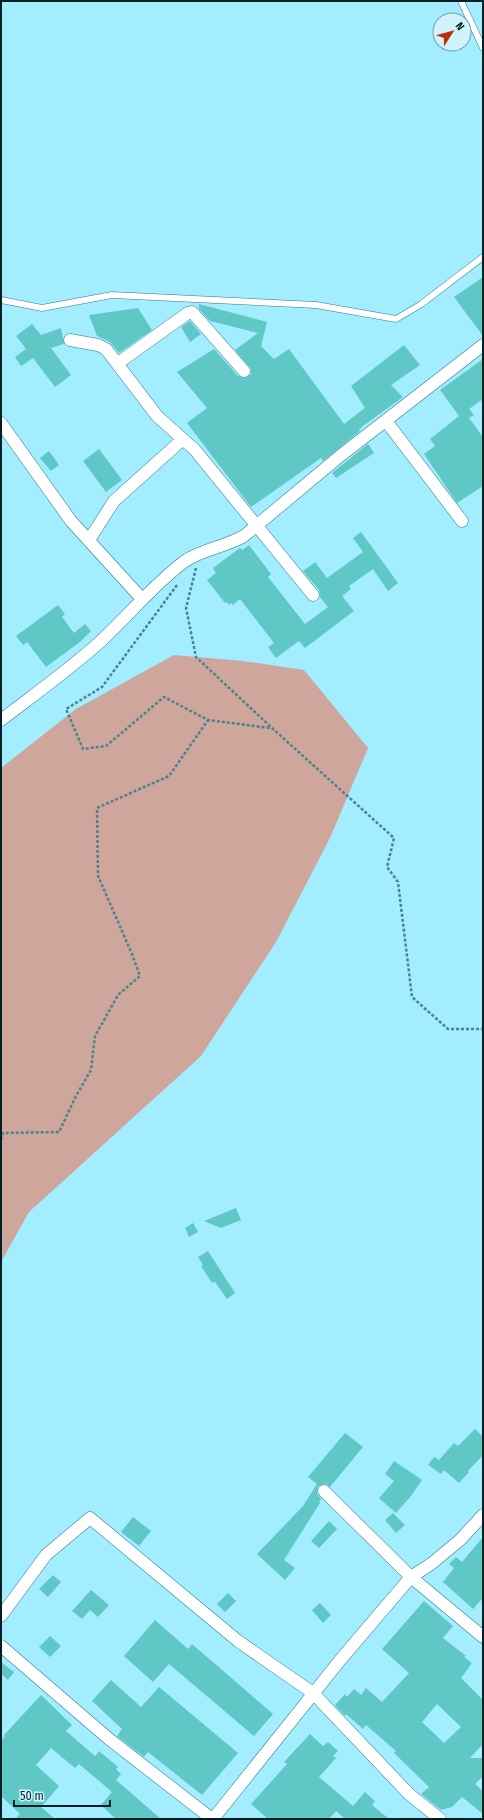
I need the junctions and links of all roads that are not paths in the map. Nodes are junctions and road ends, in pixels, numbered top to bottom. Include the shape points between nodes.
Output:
1 (461, 1) edge
2 (483, 48) edge
3 (483, 257) edge
4 (1, 300) edge
5 (70, 340) dead end
6 (483, 345) edge
7 (118, 363) junction
8 (244, 371) dead end
9 (386, 421) junction
10 (1, 423) edge
11 (183, 439) junction
12 (462, 521) dead end
13 (257, 526) junction
14 (89, 540) junction
15 (313, 595) dead end
16 (142, 599) junction
17 (1, 720) edge
18 (324, 1491) dead end
19 (483, 1515) edge
20 (412, 1577) junction
21 (1, 1616) edge
22 (483, 1637) edge
23 (1, 1646) edge
24 (313, 1693) junction
25 (213, 1819) edge
26 (440, 1819) edge

1 - 2 lane
3 - 4 lane via 396,319 316,306 112,295 42,308
5 - 7 street via 103,346
6 - 9 street
7 - 8 street via 192,312
7 - 11 street via 157,416
9 - 12 street
9 - 13 street
10 - 14 street via 71,521
11 - 13 street via 195,450
11 - 14 street via 114,501
13 - 15 street
13 - 16 street via 230,544 186,561
14 - 16 street
16 - 17 street via 100,642
18 - 20 street
19 - 20 street via 460,1540
20 - 22 street
20 - 24 street
21 - 24 street via 46,1555 90,1518 238,1641
23 - 25 street via 108,1739
24 - 25 street
24 - 26 street via 409,1794

